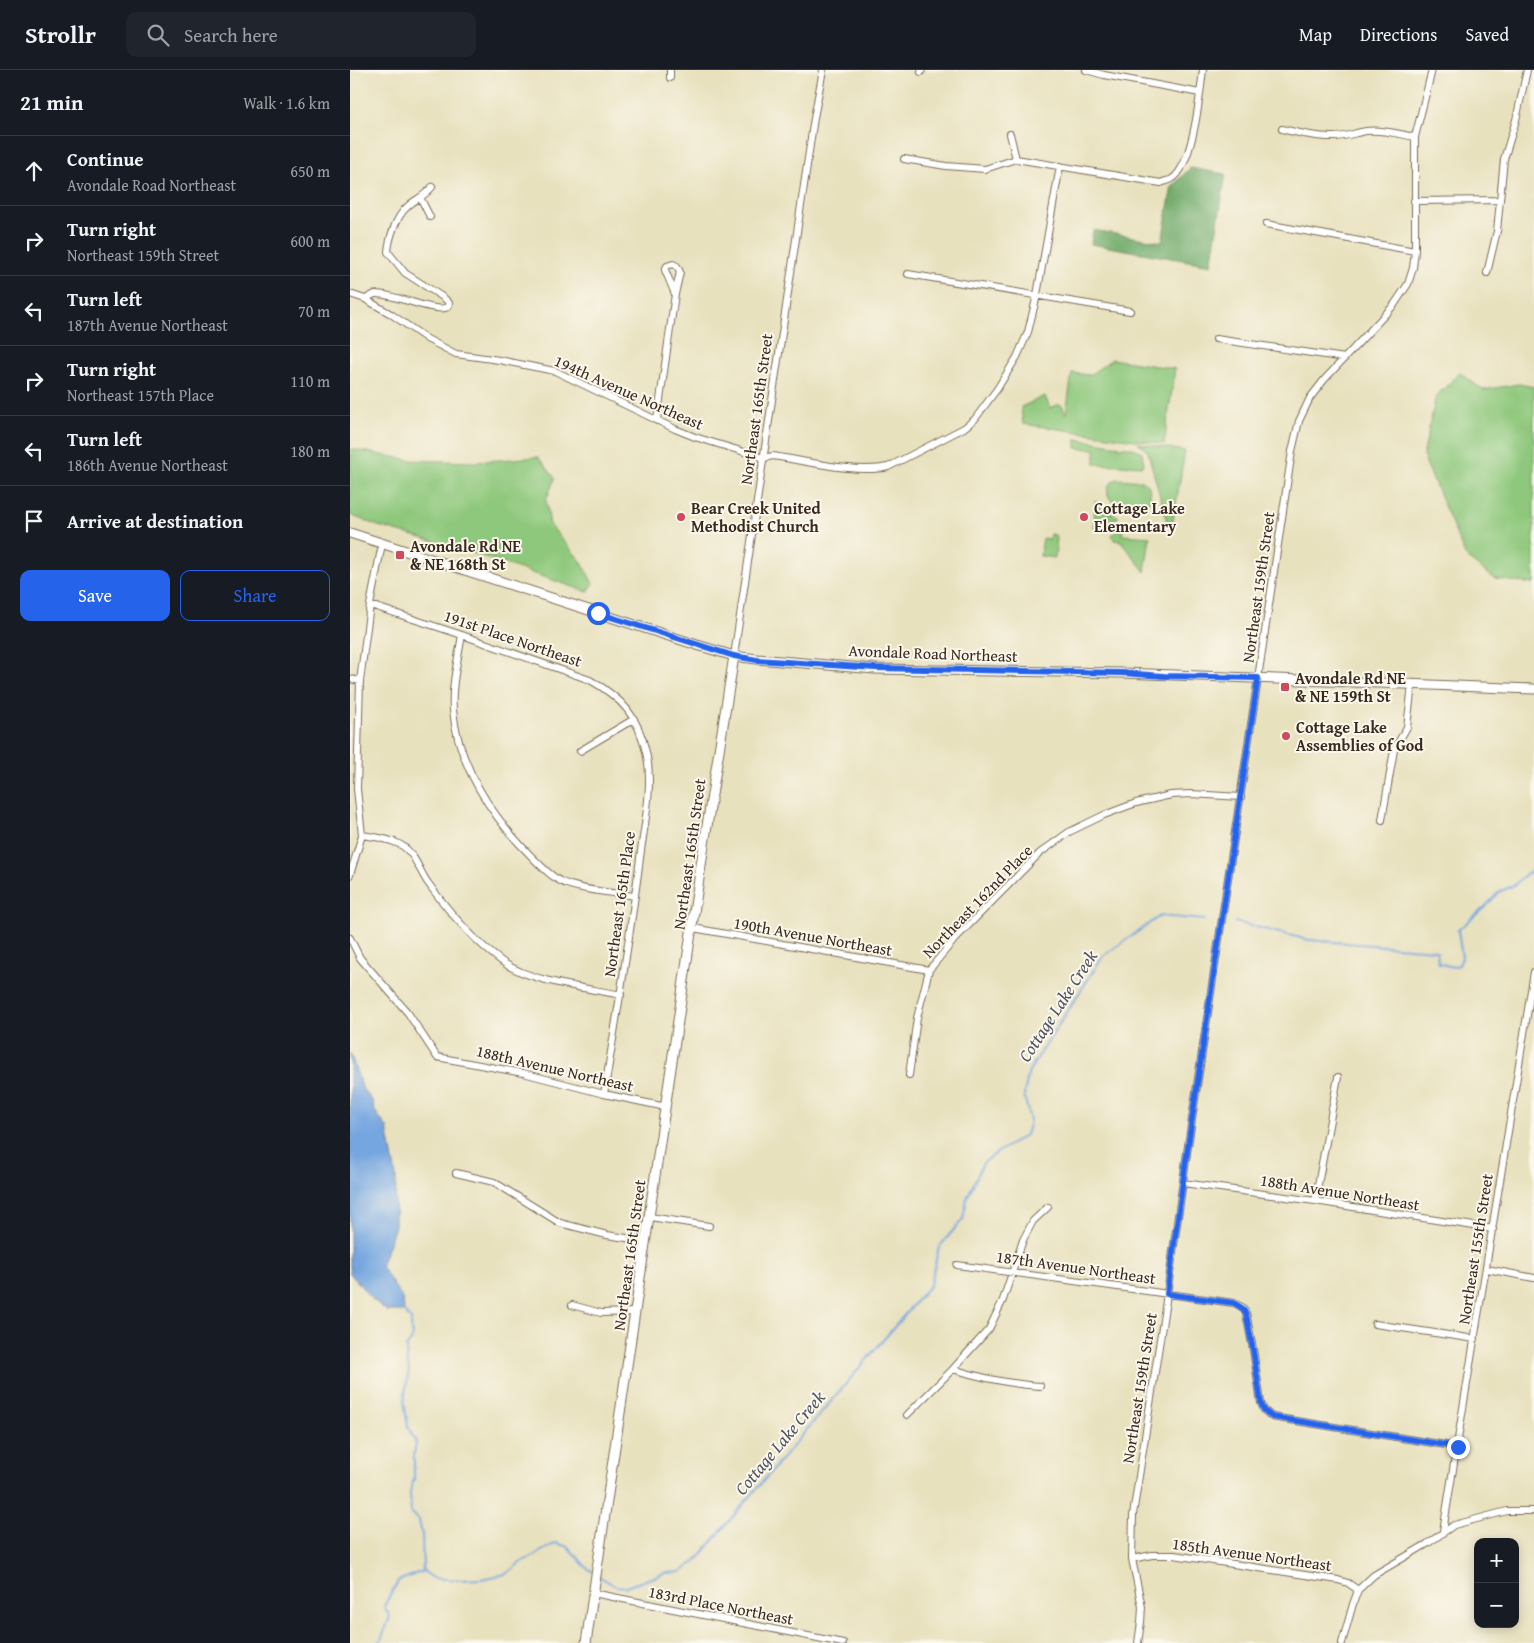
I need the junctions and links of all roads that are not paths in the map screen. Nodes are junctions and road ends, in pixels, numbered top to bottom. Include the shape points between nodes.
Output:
1 (670, 70) edge
2 (823, 70) edge
3 (1086, 70) edge
4 (1202, 70) edge
5 (1432, 70) edge
6 (1527, 70) edge
7 (670, 78) dead end
8 (1200, 93) junction
9 (1282, 129) dead end
10 (1010, 134) dead end
11 (1415, 136) junction
12 (904, 158) dead end
13 (1016, 159) junction
14 (1060, 166) junction
15 (432, 187) dead end
16 (421, 199) junction
17 (1499, 200) junction
18 (1414, 201) junction
19 (430, 217) dead end
20 (1266, 224) dead end
21 (1415, 251) junction
22 (1487, 273) dead end
23 (908, 274) dead end
24 (350, 294) edge
25 (675, 294) dead end
26 (1037, 294) junction
27 (365, 299) junction
28 (1130, 311) dead end
29 (1216, 339) dead end
30 (1345, 358) junction
31 (656, 421) junction
32 (764, 458) junction
33 (350, 534) edge
34 (382, 544) junction
35 (370, 605) junction
36 (462, 635) junction
37 (734, 656) junction
38 (1258, 678) junction
39 (350, 679) edge
40 (360, 680) junction
41 (1412, 685) junction
42 (1534, 689) edge
43 (634, 719) junction
44 (580, 752) dead end
45 (1241, 797) junction
46 (1382, 820) dead end
47 (362, 835) junction
48 (350, 875) edge
49 (635, 896) junction
50 (693, 928) junction
51 (350, 938) edge
52 (929, 970) junction
53 (1534, 972) edge
54 (621, 995) junction
55 (909, 1075) dead end
56 (1338, 1077) dead end
57 (604, 1094) junction
58 (666, 1107) junction
59 (456, 1174) dead end
60 (1183, 1183) junction
61 (1315, 1201) junction
62 (1048, 1207) dead end
63 (650, 1217) junction
64 (709, 1226) dead end
65 (1492, 1229) junction
66 (646, 1242) junction
67 (957, 1265) dead end
68 (1487, 1269) junction
69 (1011, 1273) junction
70 (1534, 1278) edge
71 (1167, 1294) junction
72 (572, 1305) dead end
73 (636, 1312) junction
74 (1375, 1324) dead end
75 (1475, 1339) junction
76 (954, 1370) junction
77 (1040, 1386) dead end
78 (907, 1415) dead end
79 (1458, 1447) junction
80 (1534, 1511) edge
81 (1443, 1531) junction
82 (1132, 1559) junction
83 (594, 1588) junction
84 (1358, 1590) junction
85 (586, 1643) edge
86 (843, 1643) edge
87 (1138, 1643) edge
88 (1342, 1643) edge

1 - 7 street
2 - 32 street, Northeast 165th Street
3 - 8 street
4 - 8 street
5 - 11 street, Northeast 159th Street
6 - 17 street via 1504,159
8 - 14 street via 1188,153 1181,170 1172,179 1161,183
9 - 11 street via 1329,138 1371,130
10 - 13 street
11 - 18 street, Northeast 159th Street
12 - 13 street via 985,169
13 - 14 street
14 - 26 street, 194th Avenue Northeast
15 - 16 street
16 - 19 street
16 - 27 street via 407,207 398,220 388,252 405,273 444,298 449,303 448,307 444,309 374,294
17 - 18 street
17 - 22 street via 1497,231
18 - 21 street, Northeast 159th Street
20 - 21 street
21 - 30 street, Northeast 159th Street via 1408,284 1394,305
23 - 26 street
24 - 27 street, 194th Avenue Northeast
25 - 31 street
26 - 28 street
26 - 32 street, 194th Avenue Northeast via 1024,345 997,389 975,419 964,428 888,467 876,469 773,456
27 - 31 street, 194th Avenue Northeast via 456,354 555,371
29 - 30 street
30 - 38 street, Northeast 159th Street via 1310,398 1299,421
31 - 32 street, 194th Avenue Northeast
32 - 37 street, Northeast 165th Street
33 - 34 main road, Avondale Road Northeast
34 - 35 street
34 - 37 main road, Avondale Road Northeast
35 - 36 street, 191st Place Northeast
35 - 40 street
36 - 43 street, 191st Place Northeast via 590,680 608,690
36 - 49 street via 453,688 453,710 464,755 479,789 499,819 546,872 562,882
37 - 38 main road, Avondale Road Northeast via 875,668
37 - 50 main road, Northeast 165th Street
38 - 41 main road, Avondale Road Northeast
38 - 45 street, Northeast 159th Street
39 - 40 street
40 - 47 street via 357,789
41 - 42 main road, Avondale Road Northeast
41 - 46 street via 1407,727 1394,750
43 - 44 street
43 - 49 street, Northeast 165th Place via 647,754 648,774
45 - 52 street, Northeast 162nd Place via 1170,796 1136,803 1069,832 1040,853 955,938
45 - 60 street, Northeast 159th Street
47 - 48 street
47 - 54 street via 400,844 413,856 428,882 482,946 506,964 539,978
49 - 54 street, Northeast 165th Place
50 - 52 street, 190th Avenue Northeast
50 - 58 main road, Northeast 165th Street
51 - 57 street, 188th Avenue Northeast via 360,958 408,1013 437,1057 522,1073
52 - 55 street via 917,1018
53 - 65 street, Northeast 155th Street
54 - 57 street, Northeast 165th Place
56 - 61 street
57 - 58 street, 188th Avenue Northeast
58 - 63 main road, Northeast 165th Street
59 - 66 street via 494,1182 560,1223
60 - 61 street, 188th Avenue Northeast
60 - 71 street, Northeast 159th Street
61 - 65 street, 188th Avenue Northeast
62 - 69 street via 1033,1221
63 - 64 street
63 - 66 main road, Northeast 165th Street
65 - 68 street, Northeast 155th Street
66 - 73 main road, Northeast 165th Street
67 - 69 street, 187th Avenue Northeast
68 - 70 street
68 - 75 street, Northeast 155th Street
69 - 71 street, 187th Avenue Northeast
69 - 76 street via 1003,1300 989,1328
71 - 79 street, 187th Avenue Northeast via 1234,1303 1242,1308 1246,1314 1261,1403 1272,1417
71 - 82 street, Northeast 159th Street via 1133,1514
72 - 73 street via 601,1313
73 - 83 main road, Northeast 165th Street
74 - 75 street
75 - 79 street, Northeast 155th Street
76 - 77 street
76 - 78 street
79 - 81 street, Northeast 155th Street
80 - 81 street via 1507,1512 1454,1525
81 - 84 street via 1374,1575
82 - 84 street, 185th Avenue Northeast via 1174,1555 1338,1580
82 - 87 street, Northeast 159th Street via 1142,1606
83 - 85 main road, Northeast 165th Street
83 - 86 street, 183rd Place Northeast
84 - 88 street

